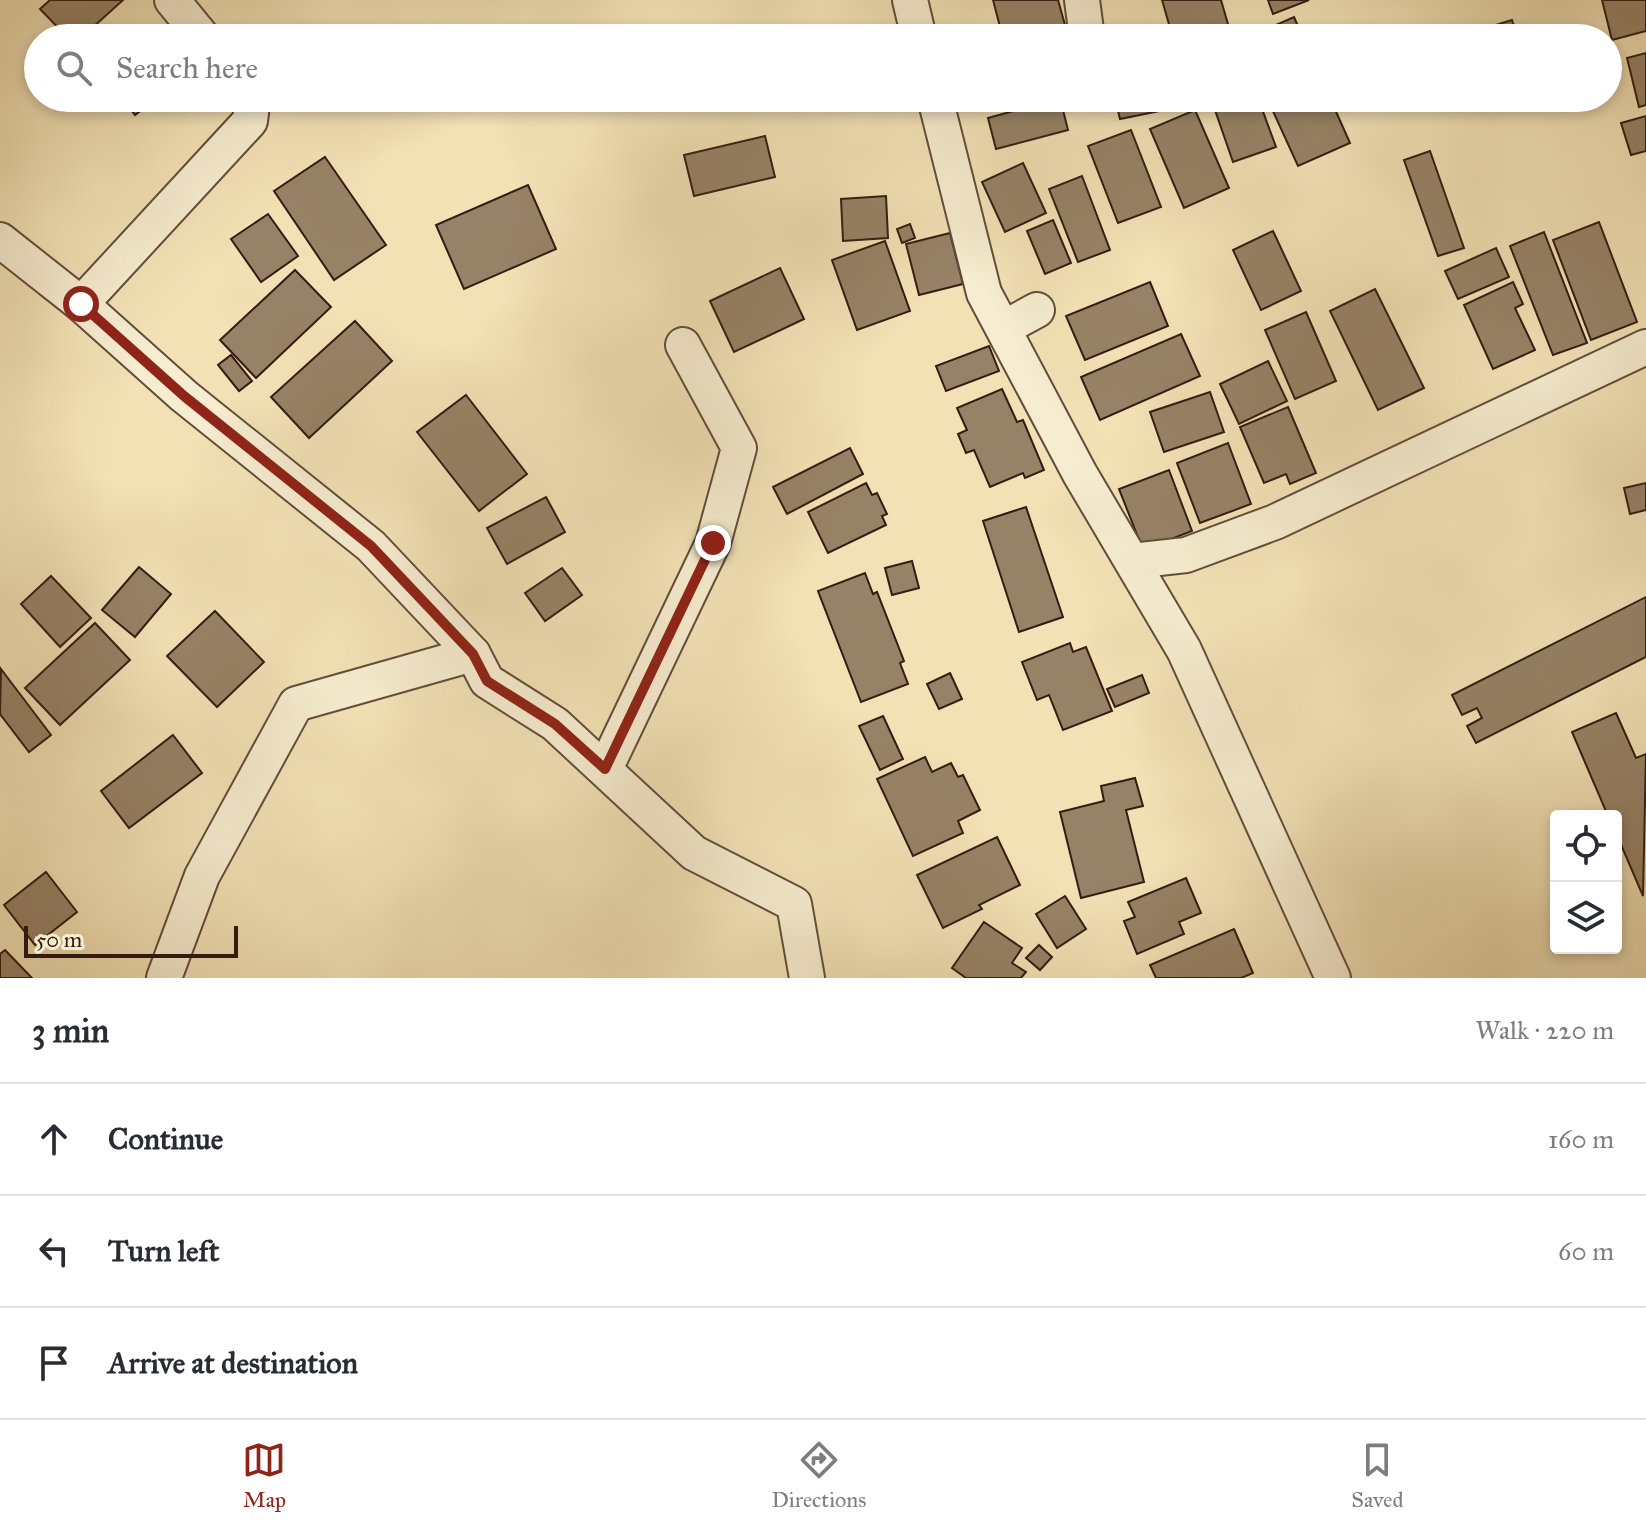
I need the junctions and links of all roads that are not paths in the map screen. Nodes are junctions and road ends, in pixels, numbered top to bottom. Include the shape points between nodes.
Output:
1 (172, 0) edge
2 (910, 0) edge
3 (1082, 0) edge
4 (192, 24) edge
5 (916, 24) edge
6 (1085, 24) edge
7 (250, 112) edge
8 (939, 112) edge
9 (0, 240) edge
10 (81, 304) junction
11 (1037, 310) dead end
12 (1004, 328) junction
13 (683, 345) dead end
14 (1646, 347) edge
15 (1132, 561) junction
16 (473, 654) junction
17 (605, 769) junction
18 (164, 978) edge
19 (807, 978) edge
20 (1333, 978) edge

1 - 4 street
2 - 5 street
3 - 6 street
7 - 10 street via 250,121
8 - 12 street via 984,293
9 - 10 street
10 - 16 street via 184,396 371,546
11 - 12 street
12 - 15 street
13 - 17 street via 739,448 713,543
14 - 15 street via 1275,522 1186,555
15 - 20 street via 1184,650
16 - 17 street via 487,681 555,724
16 - 18 street via 296,704 202,876
17 - 19 street via 694,853 794,904

